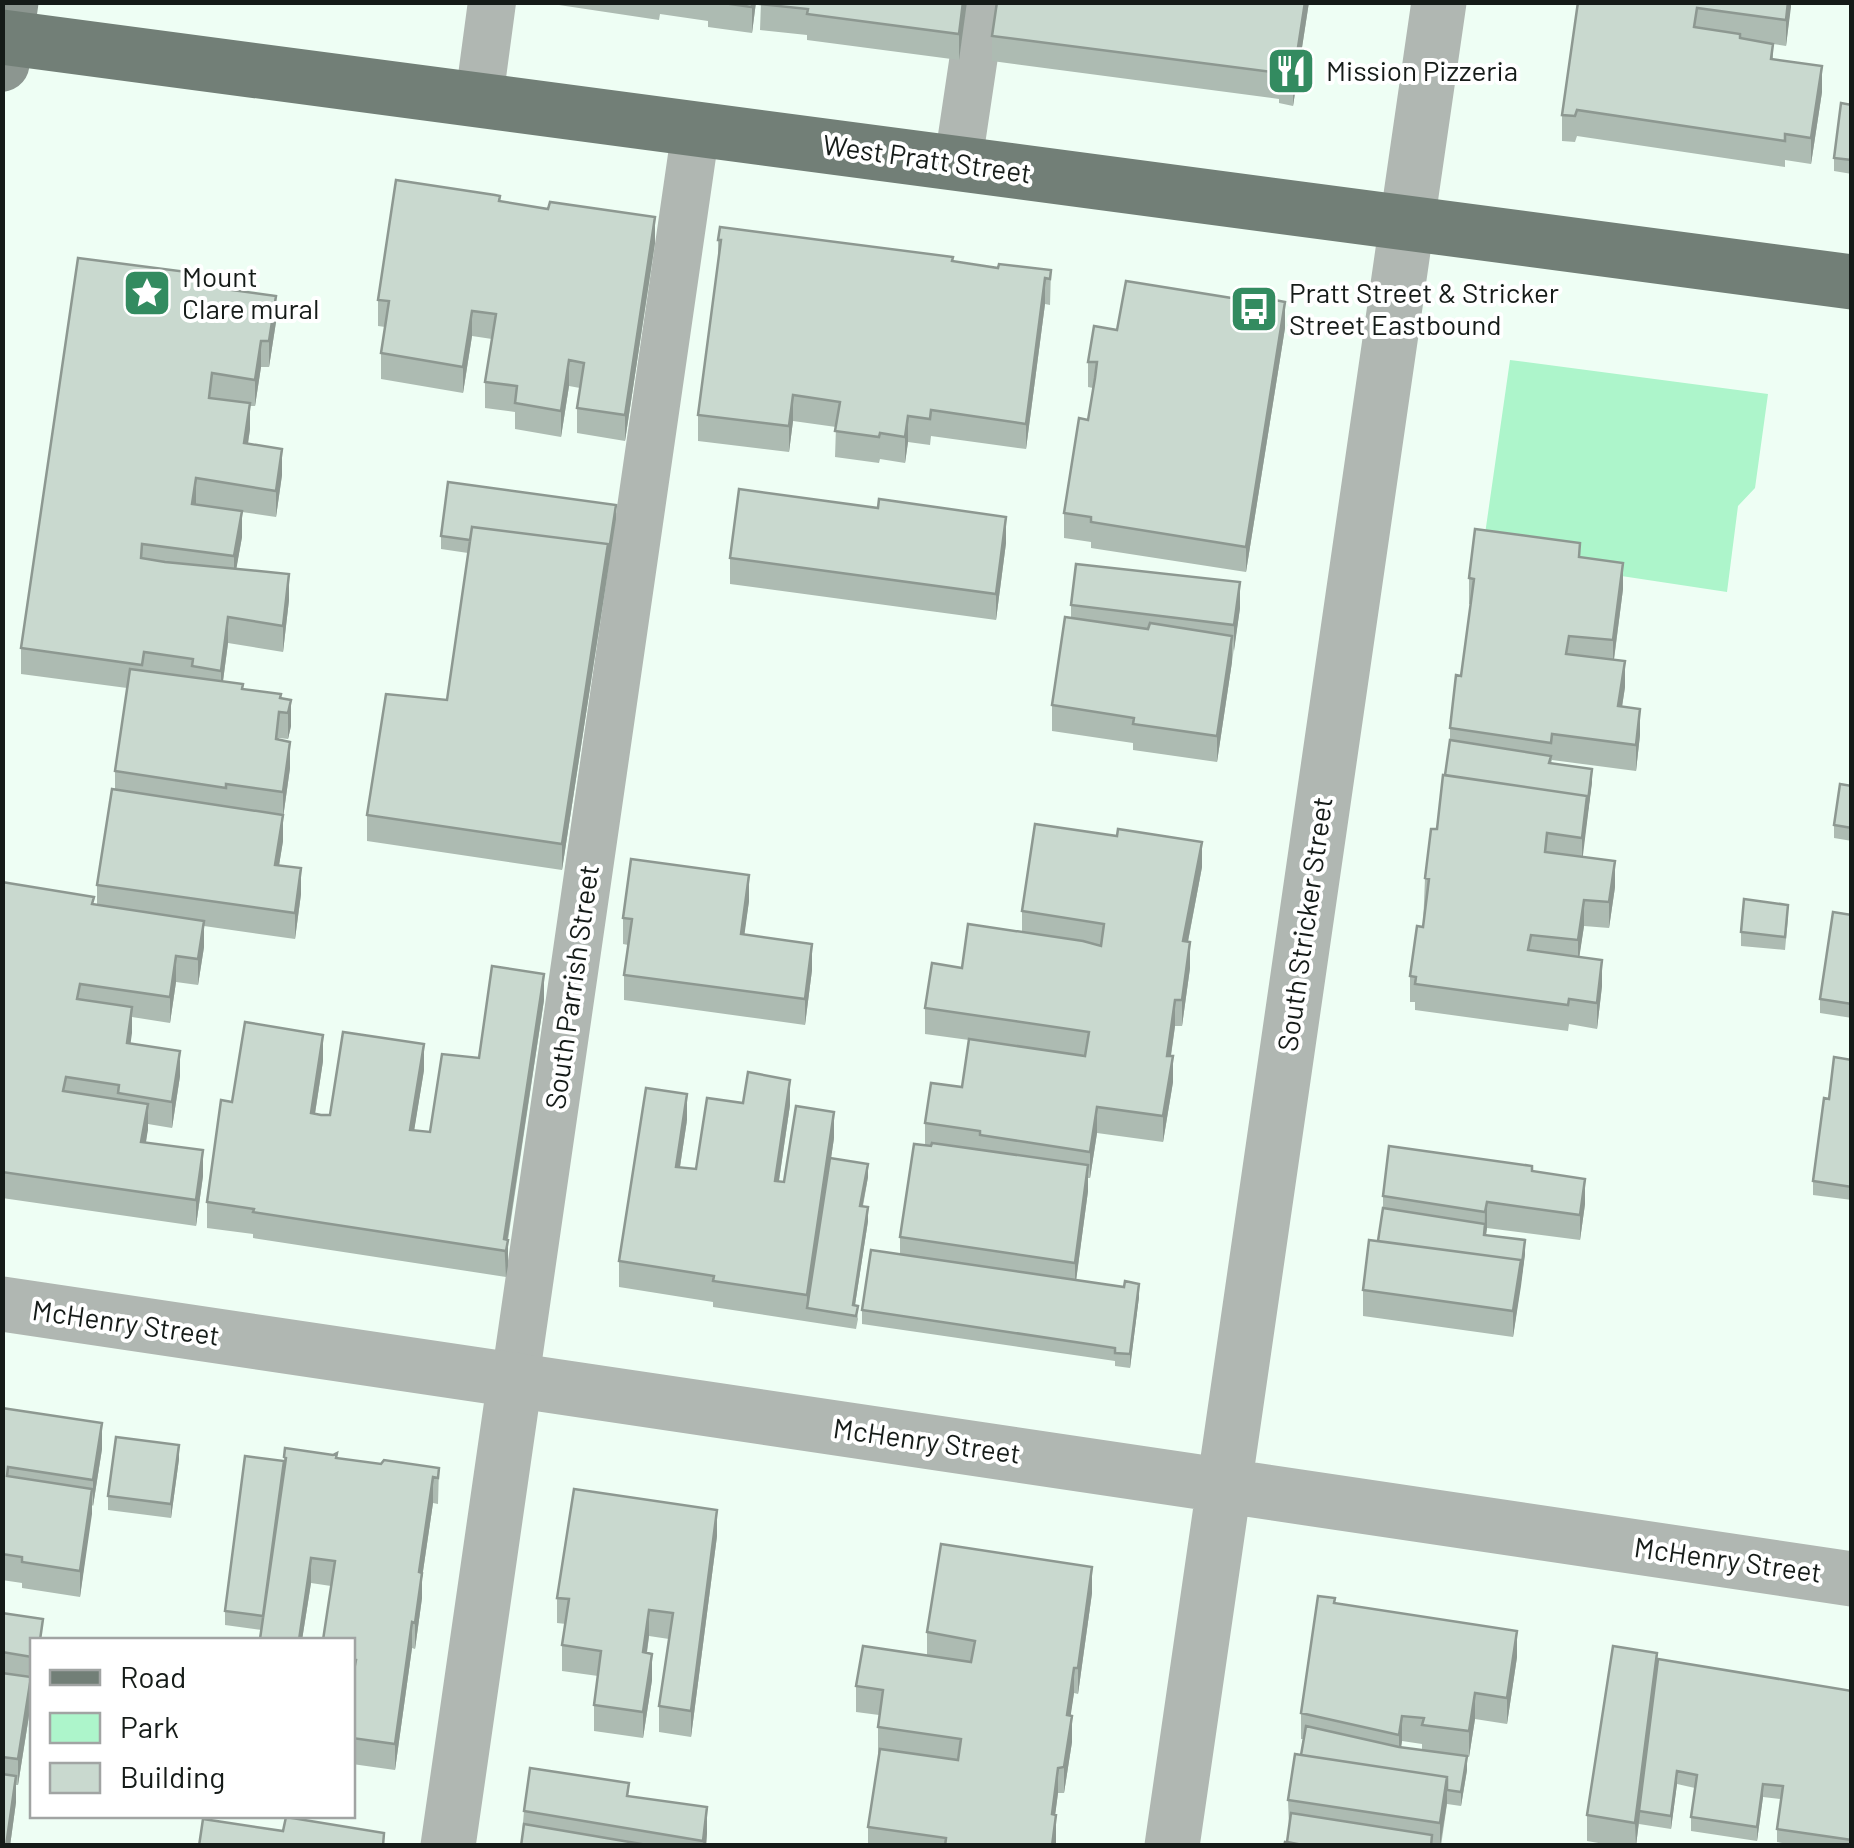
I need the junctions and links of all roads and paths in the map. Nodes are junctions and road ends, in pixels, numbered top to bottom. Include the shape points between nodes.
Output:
1 (492, 2) edge
2 (982, 2) edge
3 (1439, 2) edge
4 (6, 35) edge
5 (480, 99) junction
6 (696, 128) junction
7 (958, 163) junction
8 (1408, 223) junction
9 (1852, 282) edge
10 (2, 1304) edge
11 (515, 1380) junction
12 (1224, 1485) junction
13 (1852, 1579) edge
14 (448, 1846) edge
15 (1172, 1846) edge

1 - 5 lane
2 - 7 lane
3 - 8 street, South Stricker Street
4 - 5 main road, West Pratt Street
5 - 6 main road, West Pratt Street
6 - 7 main road, West Pratt Street
6 - 11 lane, South Parrish Street
7 - 8 main road, West Pratt Street
8 - 9 main road, West Pratt Street
8 - 12 street, South Stricker Street
10 - 11 street, McHenry Street
11 - 12 street, McHenry Street
11 - 14 street, South Parrish Street
12 - 13 street, McHenry Street
12 - 15 street, South Stricker Street

